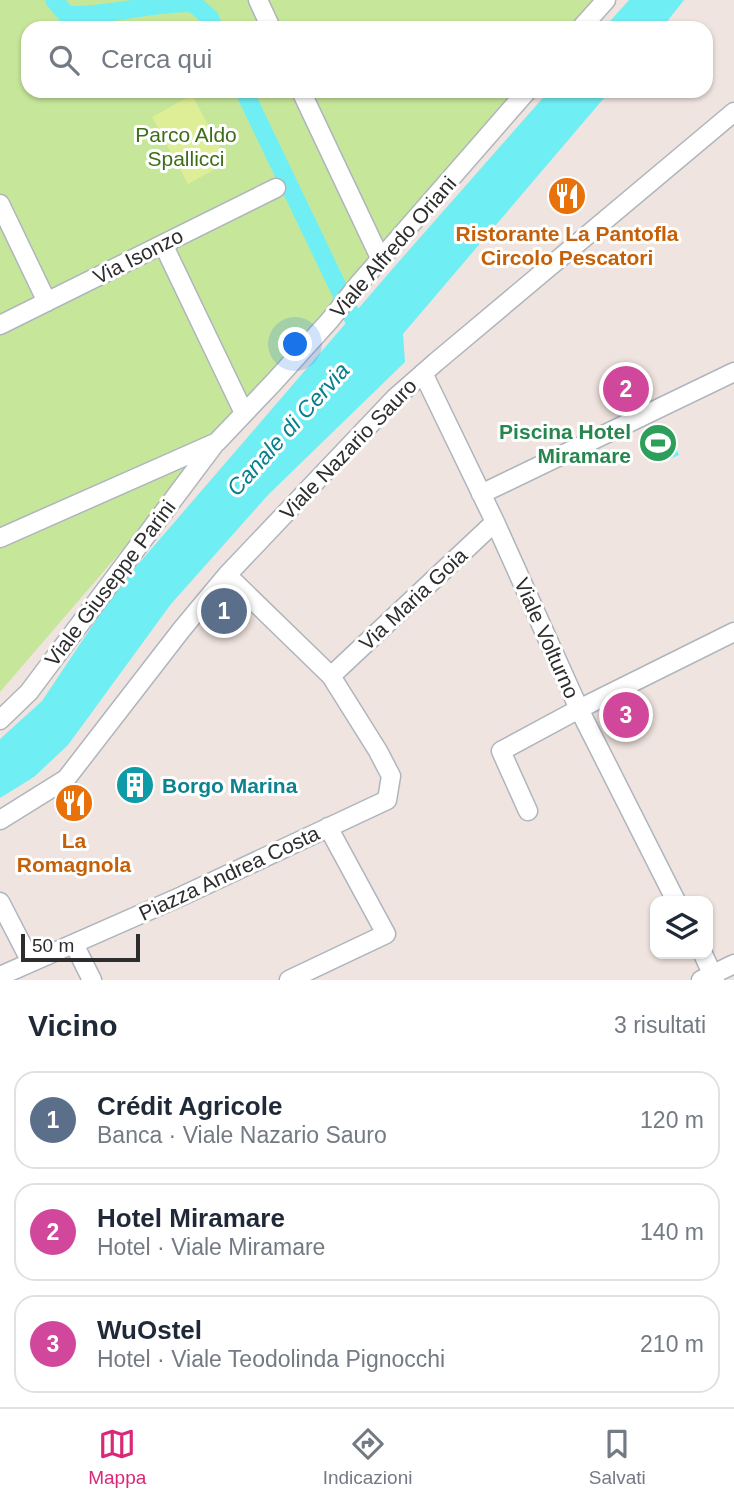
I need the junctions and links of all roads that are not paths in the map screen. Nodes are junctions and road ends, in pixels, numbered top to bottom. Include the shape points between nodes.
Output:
1 (258, 0) edge
2 (606, 0) edge
3 (268, 21) edge
4 (587, 21) edge
5 (304, 98) edge
6 (521, 98) edge
7 (734, 112) edge
8 (276, 188) dead end
9 (0, 204) edge
10 (163, 244) junction
11 (381, 260) junction
12 (47, 302) junction
13 (0, 325) edge
14 (430, 367) junction
15 (734, 372) edge
16 (244, 413) junction
17 (217, 442) junction
18 (481, 494) junction
19 (495, 523) junction
20 (0, 538) edge
21 (227, 575) junction
22 (734, 632) edge
23 (331, 676) junction
24 (579, 709) junction
25 (0, 720) edge
26 (528, 811) dead end
27 (0, 820) edge
28 (328, 827) junction
29 (673, 896) edge
30 (0, 902) edge
31 (74, 944) junction
32 (704, 959) edge
33 (31, 962) junction
34 (734, 964) edge
35 (0, 976) edge
36 (710, 978) edge
37 (92, 980) edge
38 (289, 980) edge

1 - 3 street
2 - 4 street
5 - 11 street
6 - 11 street, Viale Alfredo Oriani
7 - 14 street, Viale Nazario Sauro
8 - 10 street, Via Isonzo
9 - 12 street
10 - 12 street, Via Isonzo
10 - 16 street
11 - 16 street, Viale Alfredo Oriani
12 - 13 street, Via Isonzo
14 - 18 street, Viale Volturno
14 - 21 street, Viale Nazario Sauro
15 - 18 street
16 - 17 street, Viale Alfredo Oriani
17 - 20 street, Viale Alfredo Oriani
17 - 25 street, Viale Giuseppe Parini via 29,692
18 - 19 street, Viale Volturno
19 - 23 street, Via Maria Goia
19 - 24 street, Viale Volturno
21 - 23 street
21 - 27 street, Viale Nazario Sauro via 66,779
22 - 24 street
23 - 28 street via 391,776 387,800
24 - 26 street via 501,751
24 - 29 street, Viale Volturno
28 - 31 street, Piazza Andrea Costa
28 - 38 street, Piazza Andrea Costa via 386,934
30 - 33 street
31 - 33 street, Piazza Andrea Costa
31 - 37 street
32 - 36 street
33 - 35 street, Piazza Andrea Costa
34 - 36 street

